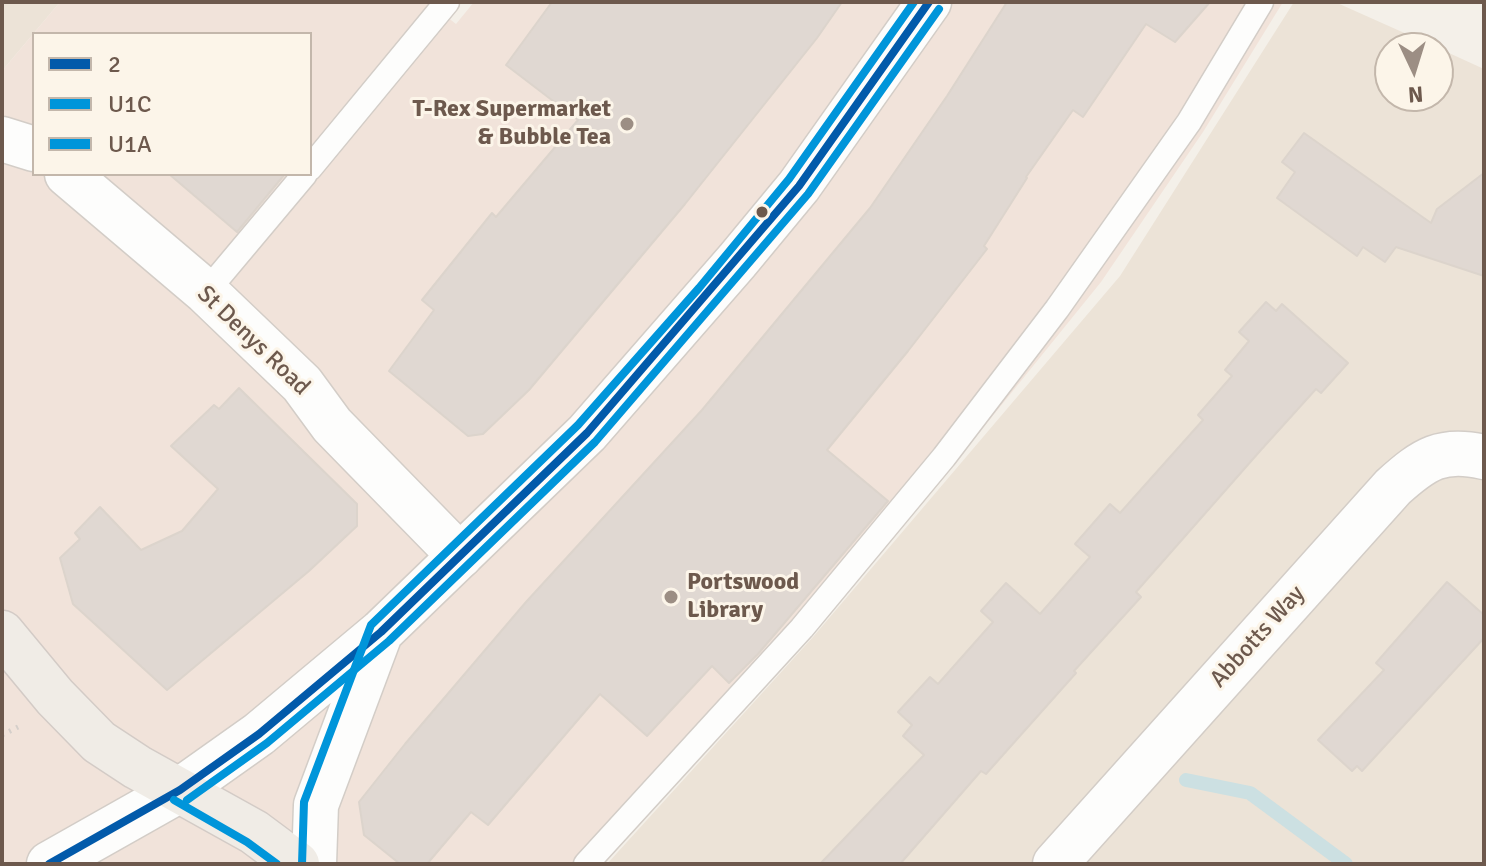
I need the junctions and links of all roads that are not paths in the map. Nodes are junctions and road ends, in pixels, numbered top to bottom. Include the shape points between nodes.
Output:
1 (447, 2) edge
2 (929, 2) edge
3 (1261, 2) edge
4 (2, 139) edge
5 (32, 148) edge
6 (312, 166) edge
7 (69, 176) edge
8 (303, 176) edge
9 (206, 292) junction
10 (1484, 457) edge
11 (460, 556) junction
12 (381, 632) junction
13 (2, 633) edge
14 (180, 790) junction
15 (49, 864) edge
16 (297, 864) edge
17 (314, 864) edge
18 (586, 864) edge
19 (1055, 864) edge

1 - 6 lane
2 - 11 street via 799,186 737,261 587,433
3 - 18 lane via 1189,122 944,457 802,628
4 - 5 street
7 - 9 street, St Denys Road
8 - 9 lane
9 - 11 street, St Denys Road via 302,384 332,425
10 - 19 street, Abbotts Way via 1447,452 1418,464 1393,487
11 - 12 street
12 - 14 street via 259,734
12 - 17 street via 316,805
13 - 14 main road via 99,742
14 - 15 street
14 - 16 main road via 254,832

